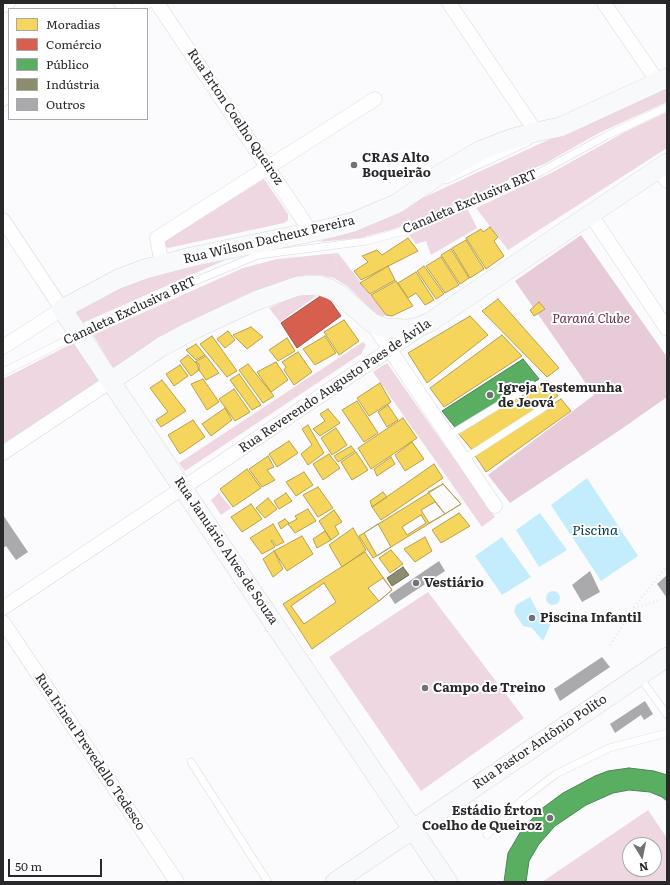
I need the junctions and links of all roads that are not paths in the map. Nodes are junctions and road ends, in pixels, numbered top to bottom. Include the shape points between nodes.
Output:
1 (8, 3) edge
2 (157, 3) edge
3 (449, 3) edge
4 (604, 3) edge
5 (3, 6) edge
6 (662, 80) edge
7 (375, 99) dead end
8 (667, 108) edge
9 (560, 127) junction
10 (536, 132) junction
11 (269, 168) junction
12 (664, 171) edge
13 (396, 204) junction
14 (591, 215) junction
15 (3, 220) edge
16 (311, 232) junction
17 (259, 255) junction
18 (162, 265) junction
19 (62, 309) junction
20 (372, 322) junction
21 (430, 322) junction
22 (667, 329) edge
23 (79, 334) junction
24 (3, 347) edge
25 (390, 349) junction
26 (3, 372) edge
27 (111, 381) junction
28 (532, 385) dead end
29 (546, 406) dead end
30 (448, 436) junction
31 (3, 453) edge
32 (464, 459) junction
33 (183, 488) junction
34 (495, 506) dead end
35 (3, 608) edge
36 (3, 622) edge
37 (667, 657) edge
38 (638, 676) junction
39 (667, 715) edge
40 (667, 733) edge
41 (191, 762) dead end
42 (413, 829) junction
43 (487, 835) dead end
44 (177, 882) edge
45 (268, 882) edge
46 (334, 882) edge
47 (448, 882) edge

1 - 5 street
2 - 11 street, Rua Erton Coelho Queiroz
3 - 10 street
4 - 6 street
6 - 9 main road, Rua Wilson Dacheux Pereira
7 - 11 street
8 - 17 lane, Canaleta Exclusiva BRT via 606,136 540,172 437,219 367,241
9 - 10 main road, Rua Wilson Dacheux Pereira
9 - 13 lane
10 - 13 main road, Rua Wilson Dacheux Pereira via 479,151
11 - 16 street, Rua Erton Coelho Queiroz
11 - 18 street via 157,238
12 - 14 main road, Rua Reverendo Augusto Paes de Ávila
13 - 16 main road, Rua Wilson Dacheux Pereira via 353,222
14 - 21 main road, Rua Reverendo Augusto Paes de Ávila
14 - 22 street
15 - 19 street, Rua Januário Alves de Souza
16 - 17 lane, Canaleta Exclusiva BRT
16 - 18 main road, Rua Wilson Dacheux Pereira
17 - 23 lane, Canaleta Exclusiva BRT via 200,278
18 - 19 main road, Rua Wilson Dacheux Pereira via 118,279
19 - 23 main road, Rua Januário Alves de Souza
19 - 24 street, Rua Wilson Dacheux Pereira
20 - 21 main road via 386,328 398,329 418,327
20 - 25 street
20 - 27 main road via 330,289 319,285 298,286 255,301 177,338
21 - 25 street, Rua Reverendo Augusto Paes de Ávila
23 - 26 lane, Canaleta Exclusiva BRT
23 - 27 main road, Rua Januário Alves de Souza
25 - 30 street
25 - 33 street, Rua Reverendo Augusto Paes de Ávila
27 - 31 street
27 - 33 main road, Rua Januário Alves de Souza
28 - 30 lane
29 - 32 lane
30 - 32 street
32 - 34 street
33 - 35 street, Rua Reverendo Augusto Paes de Ávila
33 - 42 main road, Rua Januário Alves de Souza
36 - 44 street, Rua Irineu Prevedello Tedesco
37 - 38 main road, Rua Pastor Antônio Polito
38 - 39 lane
38 - 42 main road, Rua Pastor Antônio Polito
40 - 43 lane via 609,748 556,774 522,800
41 - 45 lane
42 - 46 main road, Rua Pastor Antônio Polito
42 - 47 main road, Rua Januário Alves de Souza

